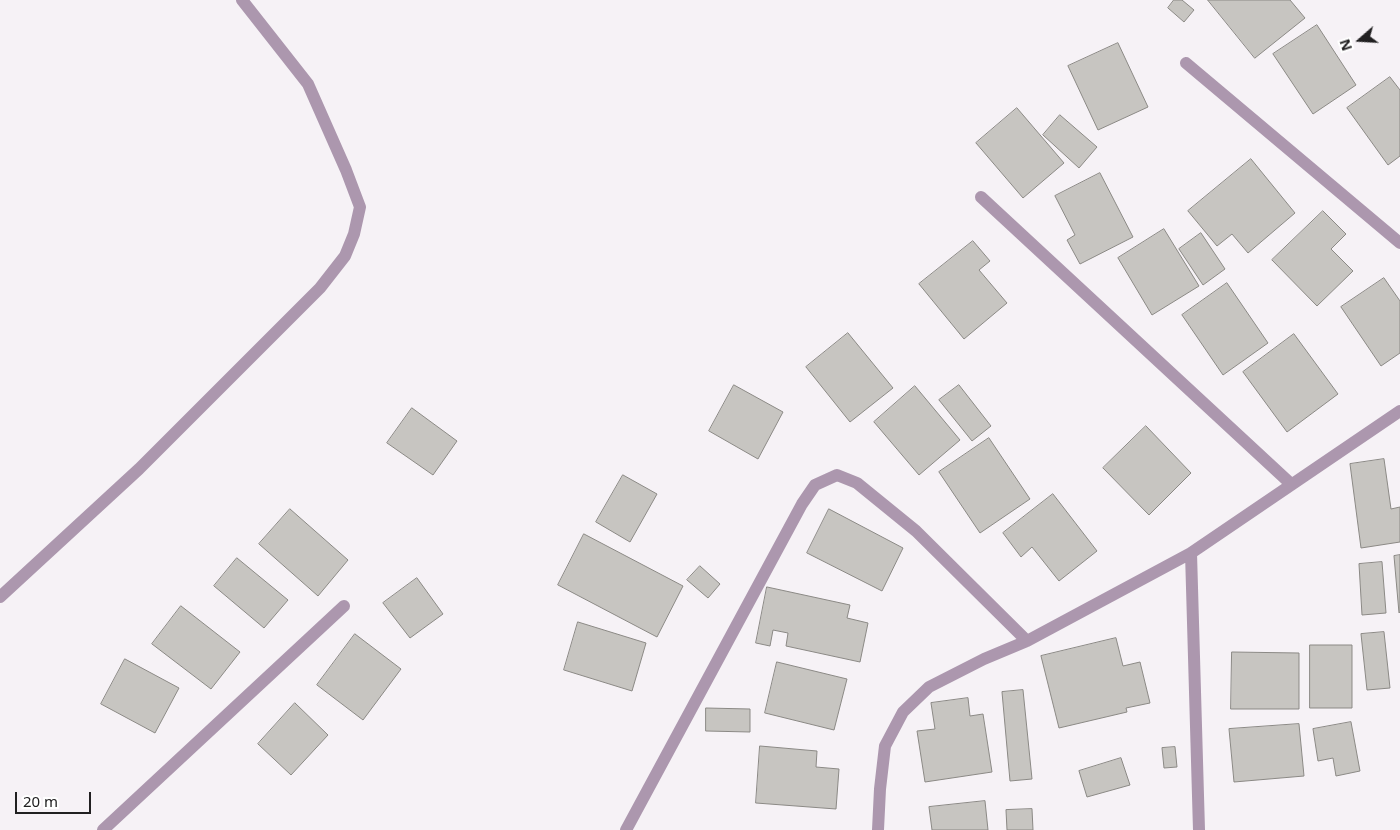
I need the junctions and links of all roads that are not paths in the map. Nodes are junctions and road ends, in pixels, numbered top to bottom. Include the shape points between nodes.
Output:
1 (242, 0) edge
2 (1186, 63) dead end
3 (980, 196) dead end
4 (1400, 243) edge
5 (1400, 411) edge
6 (1292, 484) junction
7 (1191, 553) junction
8 (0, 597) edge
9 (344, 606) dead end
10 (1026, 641) junction
11 (103, 830) edge
12 (626, 830) edge
13 (878, 830) edge
14 (1199, 830) edge

1 - 8 street via 308,84 360,207 354,234 345,256 320,288 139,469
2 - 4 street
3 - 6 street
5 - 6 street
6 - 7 street
7 - 10 street
7 - 14 street
9 - 11 street
10 - 12 street via 916,531 857,483 837,475 815,485
10 - 13 street via 929,687 903,712 885,746

